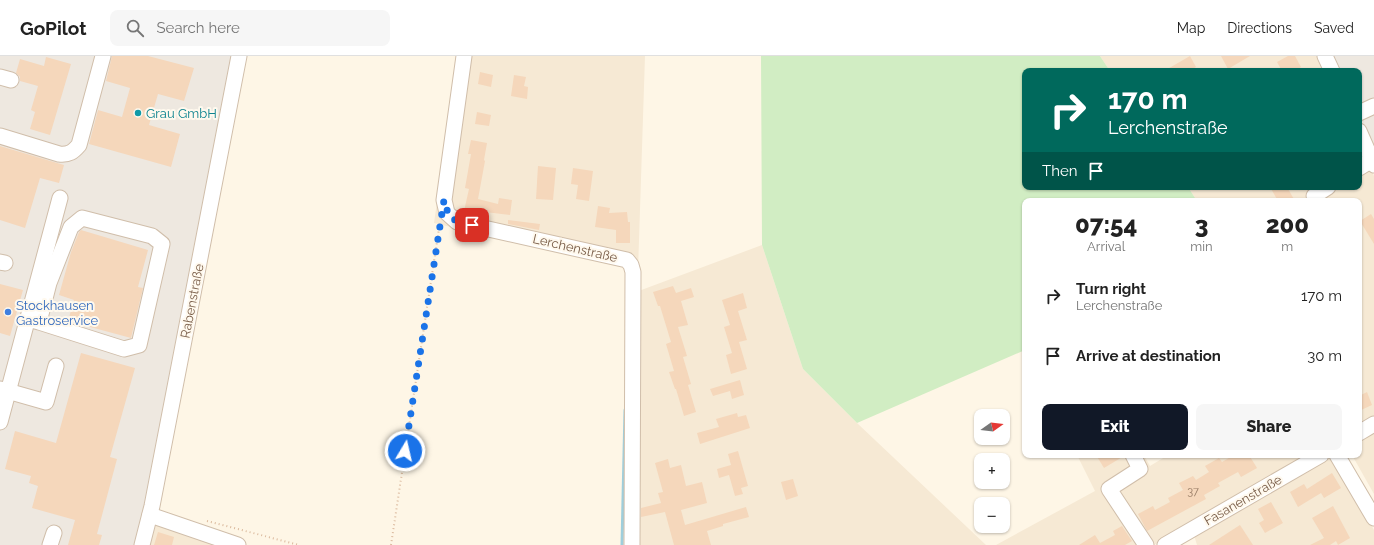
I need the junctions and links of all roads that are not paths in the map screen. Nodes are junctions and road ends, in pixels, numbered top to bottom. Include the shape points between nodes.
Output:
1 (103, 56) edge
2 (239, 56) edge
3 (464, 56) edge
4 (1325, 56) edge
5 (1331, 68) edge
6 (1374, 106) edge
7 (1362, 112) edge
8 (0, 136) edge
9 (1362, 138) edge
10 (1373, 162) edge
11 (1362, 167) edge
12 (1323, 190) edge
13 (60, 198) dead end
14 (1315, 198) edge
15 (33, 321) junction
16 (56, 366) dead end
17 (4, 390) edge
18 (0, 422) edge
19 (1374, 424) edge
20 (1362, 430) edge
21 (1134, 458) edge
22 (1316, 458) edge
23 (1339, 458) edge
24 (150, 515) junction
25 (1374, 518) edge
26 (1189, 539) edge
27 (142, 545) edge
28 (238, 545) edge
29 (632, 545) edge
30 (1146, 545) edge
31 (1165, 545) edge

1 - 8 street via 79,145 68,155
2 - 24 street, Rabenstraße
3 - 29 street, Lerchenstraße via 444,200 447,213 457,222 627,260 631,265
4 - 5 street
6 - 7 street
9 - 10 street
10 - 11 street
12 - 14 street via 1314,196
13 - 15 street
15 - 15 street via 124,349 138,345 162,244 152,236 82,218 71,227
15 - 17 street
16 - 17 street via 46,402
17 - 18 street
19 - 20 street
21 - 30 street via 1140,469 1109,489
22 - 26 street, Fasanenstraße
23 - 25 street
24 - 27 street, Rabenstraße
24 - 28 street
26 - 31 street, Fasanenstraße

